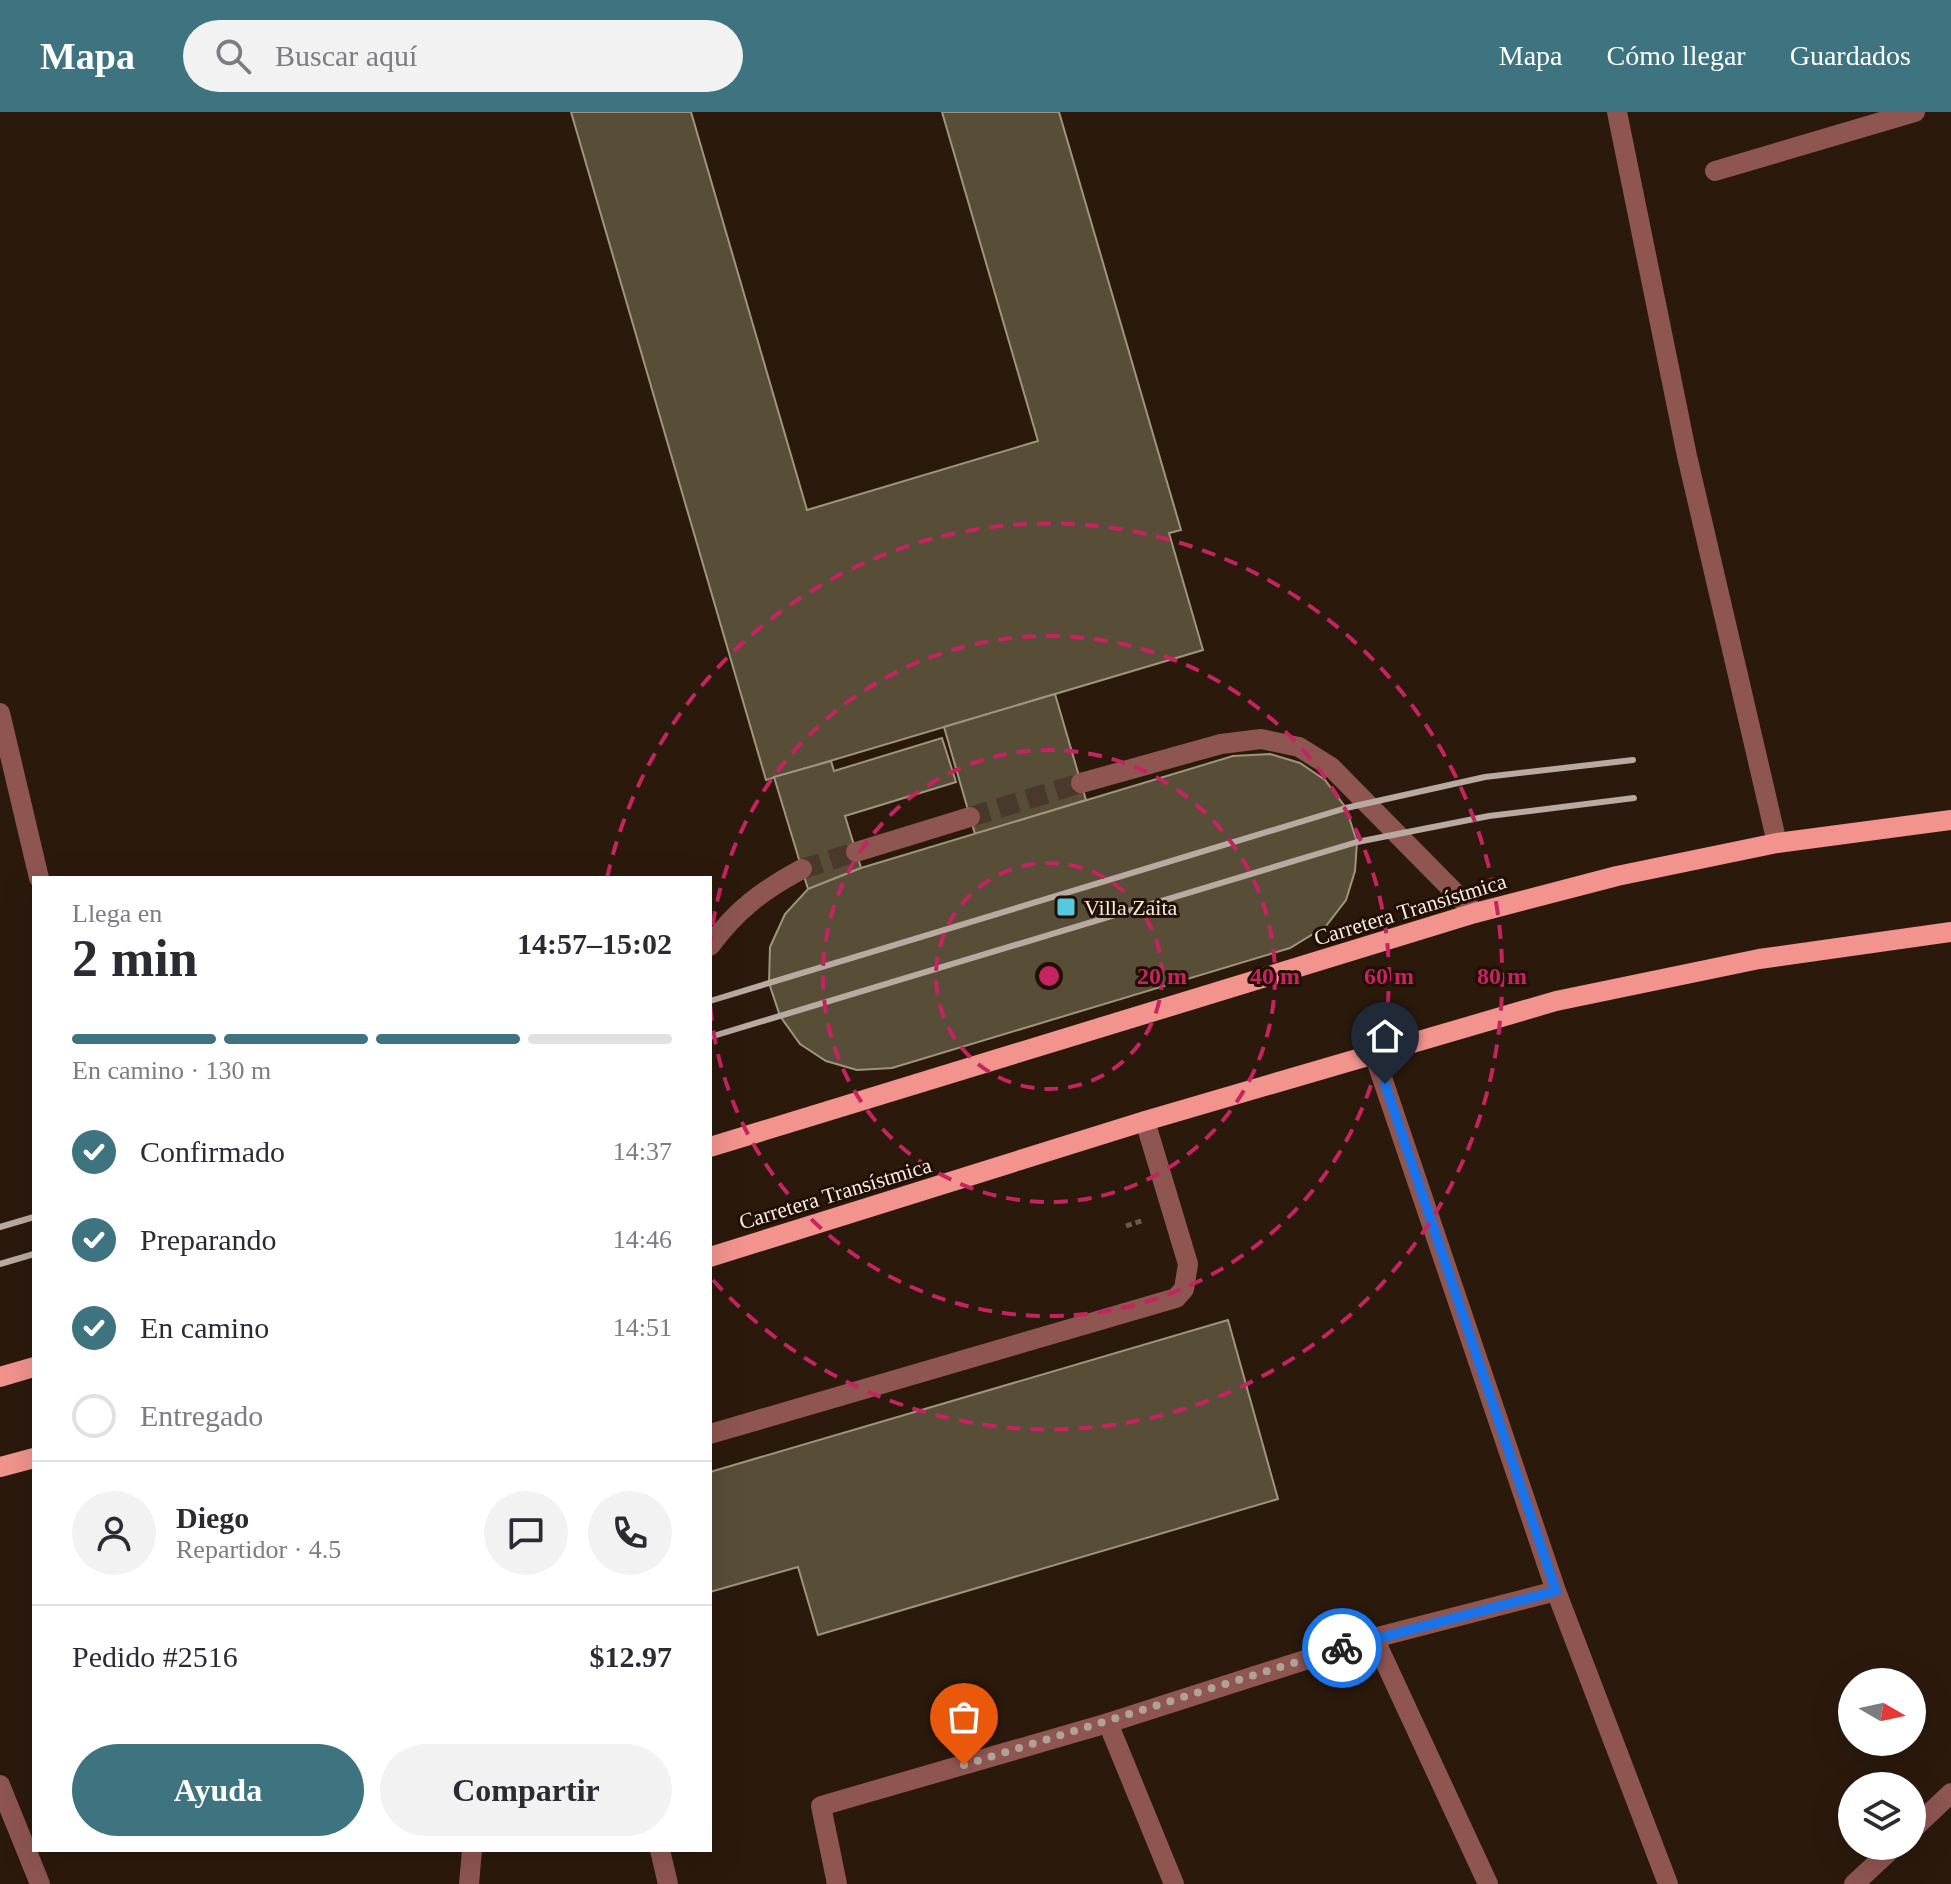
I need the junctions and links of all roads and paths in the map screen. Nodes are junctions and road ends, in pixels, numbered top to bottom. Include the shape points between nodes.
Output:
1 (1617, 112) edge
2 (1915, 112) edge
3 (1715, 171) dead end
4 (0, 713) edge
5 (1081, 783) tunnel mouth
6 (970, 817) tunnel mouth
7 (1951, 820) edge
8 (1777, 843) junction
9 (856, 852) tunnel mouth
10 (802, 869) tunnel mouth
11 (39, 876) edge
12 (1475, 913) junction
13 (1951, 932) edge
14 (712, 943) edge
15 (1374, 1054) junction
16 (1145, 1121) junction
17 (712, 1146) edge
18 (712, 1256) edge
19 (32, 1368) edge
20 (0, 1377) edge
21 (712, 1433) edge
22 (32, 1459) edge
23 (0, 1467) edge
24 (1556, 1591) junction
25 (1374, 1638) junction
26 (1108, 1723) junction
27 (0, 1785) edge
28 (1951, 1793) edge
29 (1926, 1817) edge
30 (472, 1852) edge
31 (660, 1852) edge
32 (1880, 1860) edge
33 (40, 1884) edge
34 (469, 1884) edge
35 (668, 1884) edge
36 (837, 1884) edge
37 (1174, 1884) edge
38 (1488, 1884) edge
39 (1668, 1884) edge
40 (1854, 1884) edge

1 - 8 street via 1687,456
2 - 3 street
4 - 11 street
5 - 12 street via 1221,744 1261,739 1299,747 1331,767
6 - 9 street
7 - 8 main road, Carretera Transístmica
8 - 12 main road, Carretera Transístmica
10 - 14 street via 762,890 729,919
12 - 17 main road, Carretera Transístmica
13 - 15 main road, Carretera Transístmica via 1759,959 1556,1001
15 - 16 main road, Carretera Transístmica
15 - 24 street
16 - 18 main road, Carretera Transístmica
16 - 21 street via 1188,1264 1188,1278 1176,1298
19 - 20 main road
22 - 23 main road
24 - 25 street
24 - 39 street
25 - 26 street
25 - 38 street
26 - 36 street via 821,1806
26 - 37 street
27 - 33 street
28 - 29 street
30 - 34 street
31 - 35 street
32 - 40 street

